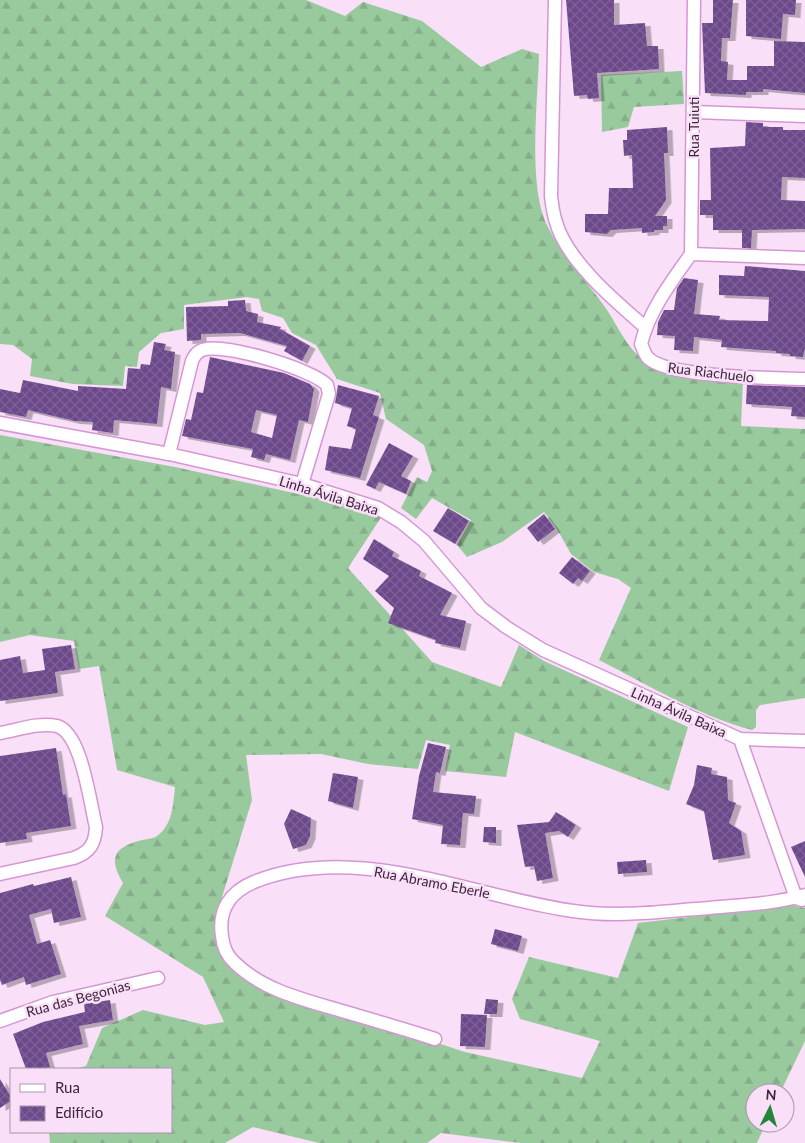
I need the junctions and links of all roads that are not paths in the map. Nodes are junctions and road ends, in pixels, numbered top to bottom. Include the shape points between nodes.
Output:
1 (555, 0) edge
2 (694, 0) edge
3 (694, 112) junction
4 (805, 116) edge
5 (691, 254) junction
6 (805, 258) edge
7 (645, 327) junction
8 (805, 379) edge
9 (0, 423) edge
10 (169, 454) junction
11 (302, 484) junction
12 (0, 733) edge
13 (740, 739) junction
14 (805, 740) edge
15 (0, 874) edge
16 (802, 898) edge
17 (158, 978) dead end
18 (0, 1022) edge
19 (435, 1039) dead end

1 - 7 street via 551,196 556,224 569,248 602,288
2 - 3 street, Rua Tuiuti
3 - 4 street
3 - 5 street, Rua Tuiuti
5 - 6 street
5 - 7 street, Rua Riachuelo
7 - 8 street, Rua Riachuelo via 641,344 648,358 666,368 753,378
9 - 10 street, Linha Ávila Baixa
10 - 11 street, Linha Ávila Baixa
10 - 11 street via 192,361 197,353 203,349 239,352 313,374 327,385 329,394
11 - 13 street, Linha Ávila Baixa via 378,508 401,522 424,541 481,608 543,650
12 - 15 street via 39,726 57,726 67,731 77,747 96,839 85,854
13 - 14 street
13 - 16 street
16 - 19 street, Rua Abramo Eberle via 624,915 573,912 402,873 356,868 292,871 242,887 227,900 220,925 224,948 234,963 255,978 286,994
17 - 18 street, Rua das Begonias via 53,1002

